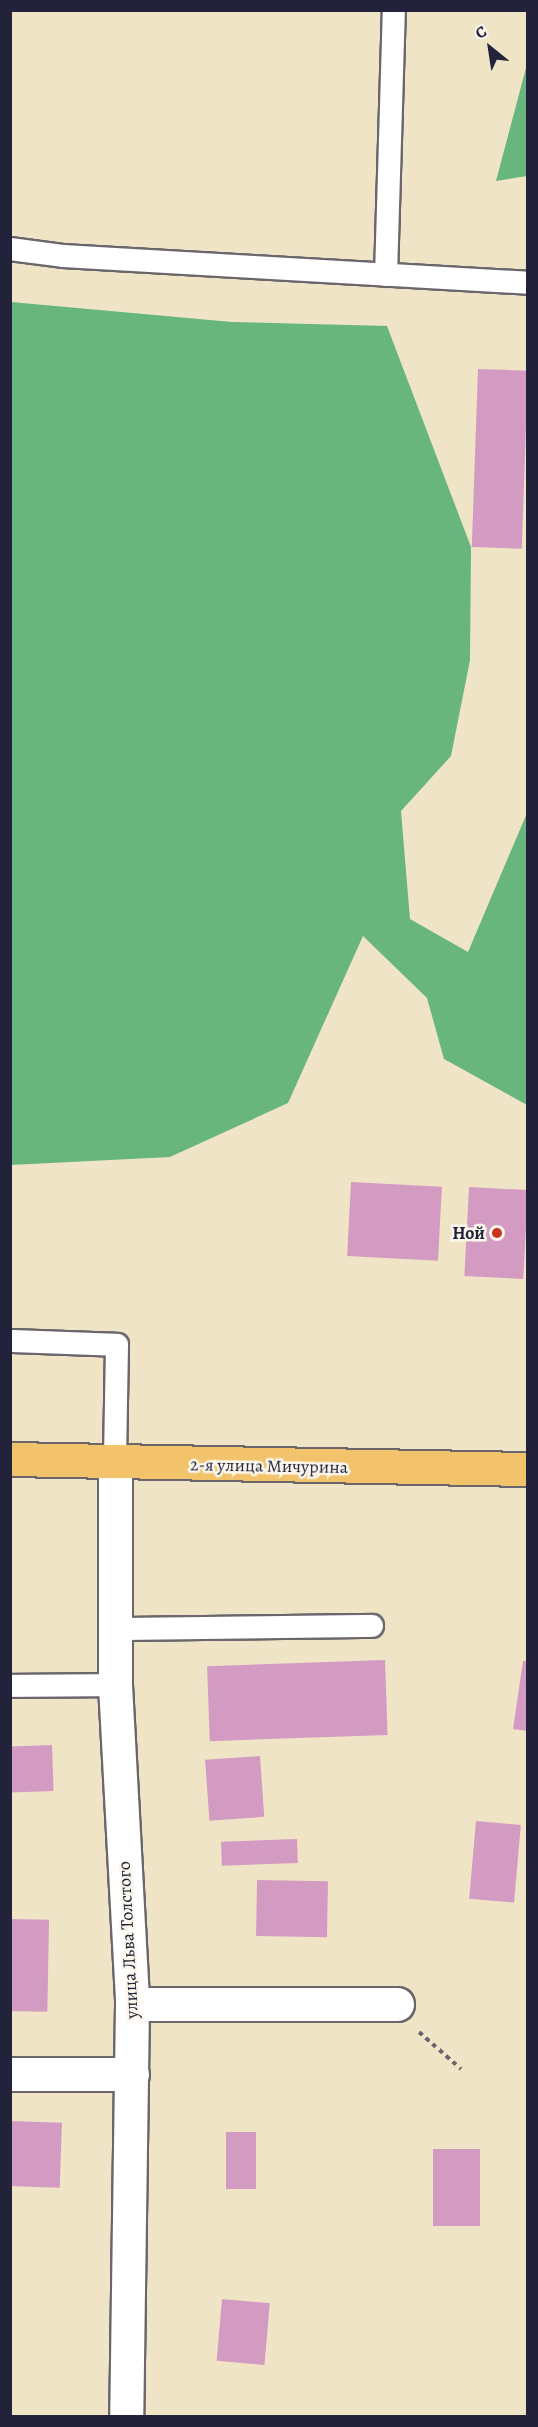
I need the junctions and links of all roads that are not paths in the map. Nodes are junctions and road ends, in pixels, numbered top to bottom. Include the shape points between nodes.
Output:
1 (394, 10) edge
2 (10, 249) edge
3 (386, 275) junction
4 (528, 283) edge
5 (10, 1341) edge
6 (10, 1460) edge
7 (115, 1464) junction
8 (528, 1469) edge
9 (372, 1626) dead end
10 (115, 1629) junction
11 (115, 1684) junction
12 (10, 1686) edge
13 (132, 2004) junction
14 (397, 2004) road end
15 (10, 2074) edge
16 (132, 2074) junction
17 (126, 2416) edge

1 - 3 lane
2 - 3 lane via 63,256
3 - 4 lane
5 - 7 lane via 117,1346
6 - 7 main road, 2-я улица Мичурина
7 - 8 main road, 2-я улица Мичурина
7 - 10 street, улица Льва Толстого
9 - 10 lane
10 - 11 street, улица Льва Толстого
11 - 12 lane
11 - 13 street, улица Льва Толстого
13 - 14 street
13 - 16 street, улица Льва Толстого
15 - 16 street
16 - 17 street, улица Льва Толстого

